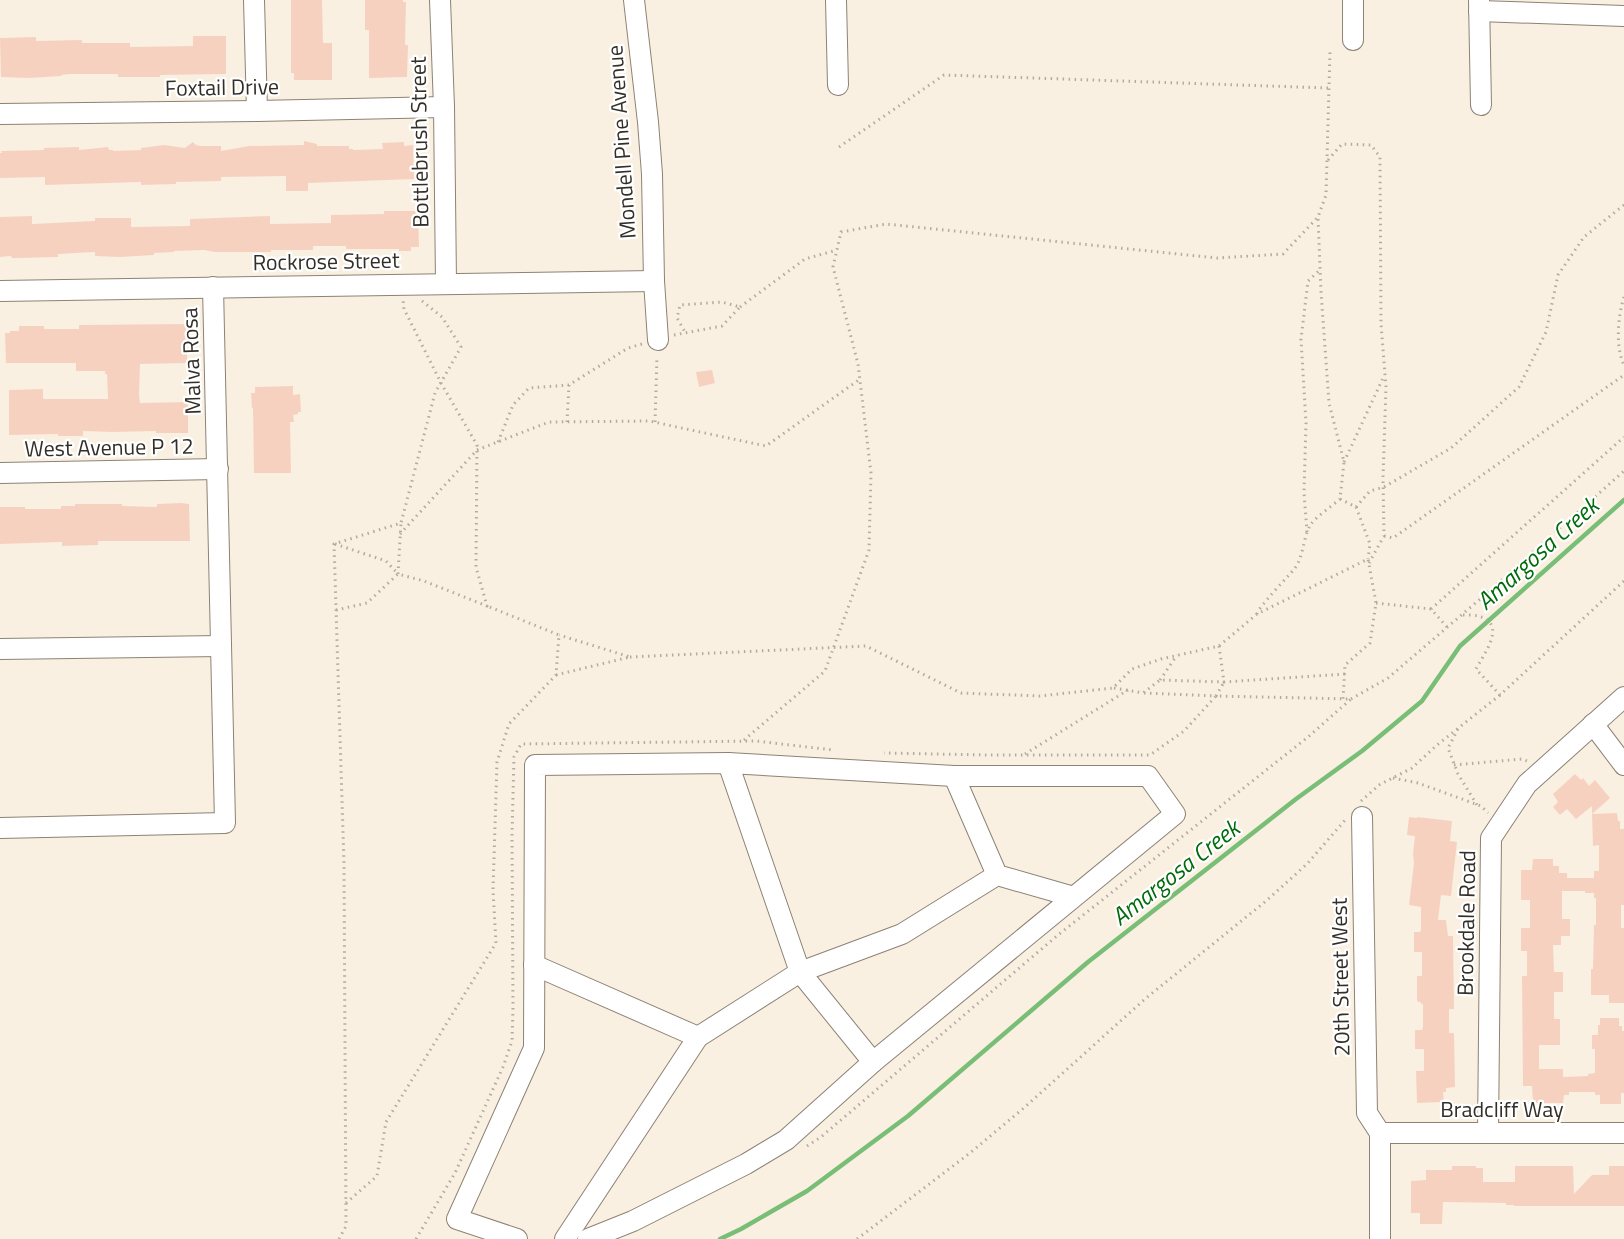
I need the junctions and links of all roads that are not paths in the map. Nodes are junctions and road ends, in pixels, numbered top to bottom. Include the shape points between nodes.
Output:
1 (254, 0) edge
2 (440, 0) edge
3 (634, 0) edge
4 (836, 0) edge
5 (1353, 0) edge
6 (1479, 5) edge
7 (1624, 16) edge
8 (1353, 40) dead end
9 (838, 85) dead end
10 (1481, 105) dead end
11 (444, 107) junction
12 (257, 111) junction
13 (0, 114) edge
14 (654, 281) junction
15 (446, 283) junction
16 (213, 287) junction
17 (0, 291) edge
18 (658, 340) road end
19 (218, 469) junction
20 (0, 473) edge
21 (221, 646) junction
22 (0, 649) edge
23 (1624, 697) edge
24 (1593, 724) junction
25 (728, 763) junction
26 (1624, 765) edge
27 (954, 776) junction
28 (1353, 818) road end
29 (0, 828) edge
30 (997, 875) junction
31 (1074, 897) junction
32 (534, 965) junction
33 (800, 972) junction
34 (698, 1037) junction
35 (873, 1062) junction
36 (1380, 1133) junction
37 (1488, 1133) junction
38 (1624, 1133) edge
39 (517, 1239) edge
40 (565, 1239) edge
41 (588, 1239) edge
42 (1380, 1239) edge

1 - 12 street
2 - 11 street, Bottlebrush Street
3 - 14 street, Mondell Pine Avenue via 652,174
4 - 9 street
5 - 8 street
6 - 7 street
6 - 10 street
11 - 12 street, Foxtail Drive
11 - 15 street, Bottlebrush Street
12 - 13 street, Foxtail Drive
14 - 15 street, Rockrose Street
14 - 18 street, Mondell Pine Avenue
15 - 16 street, Rockrose Street
16 - 17 street, Rockrose Street
16 - 19 street, Malva Rosa
19 - 20 street, West Avenue P 12
19 - 21 street, Malva Rosa
21 - 22 street
21 - 29 street, Malva Rosa via 225,823
23 - 24 street, Brookdale Road
24 - 26 street
24 - 37 street, Brookdale Road via 1527,784 1491,838
25 - 27 street
25 - 32 street via 535,765
25 - 33 street
27 - 30 street
27 - 31 street via 1148,776 1174,814
28 - 36 street, 20th Street West via 1367,1113
30 - 31 street
30 - 33 street via 902,934
31 - 35 street
32 - 34 street
32 - 39 street via 534,1048 457,1219
33 - 34 street
33 - 35 street
34 - 40 street
35 - 41 street via 786,1140 654,1211
36 - 37 street, Bradcliff Way
36 - 42 street
37 - 38 street, Bradcliff Way

